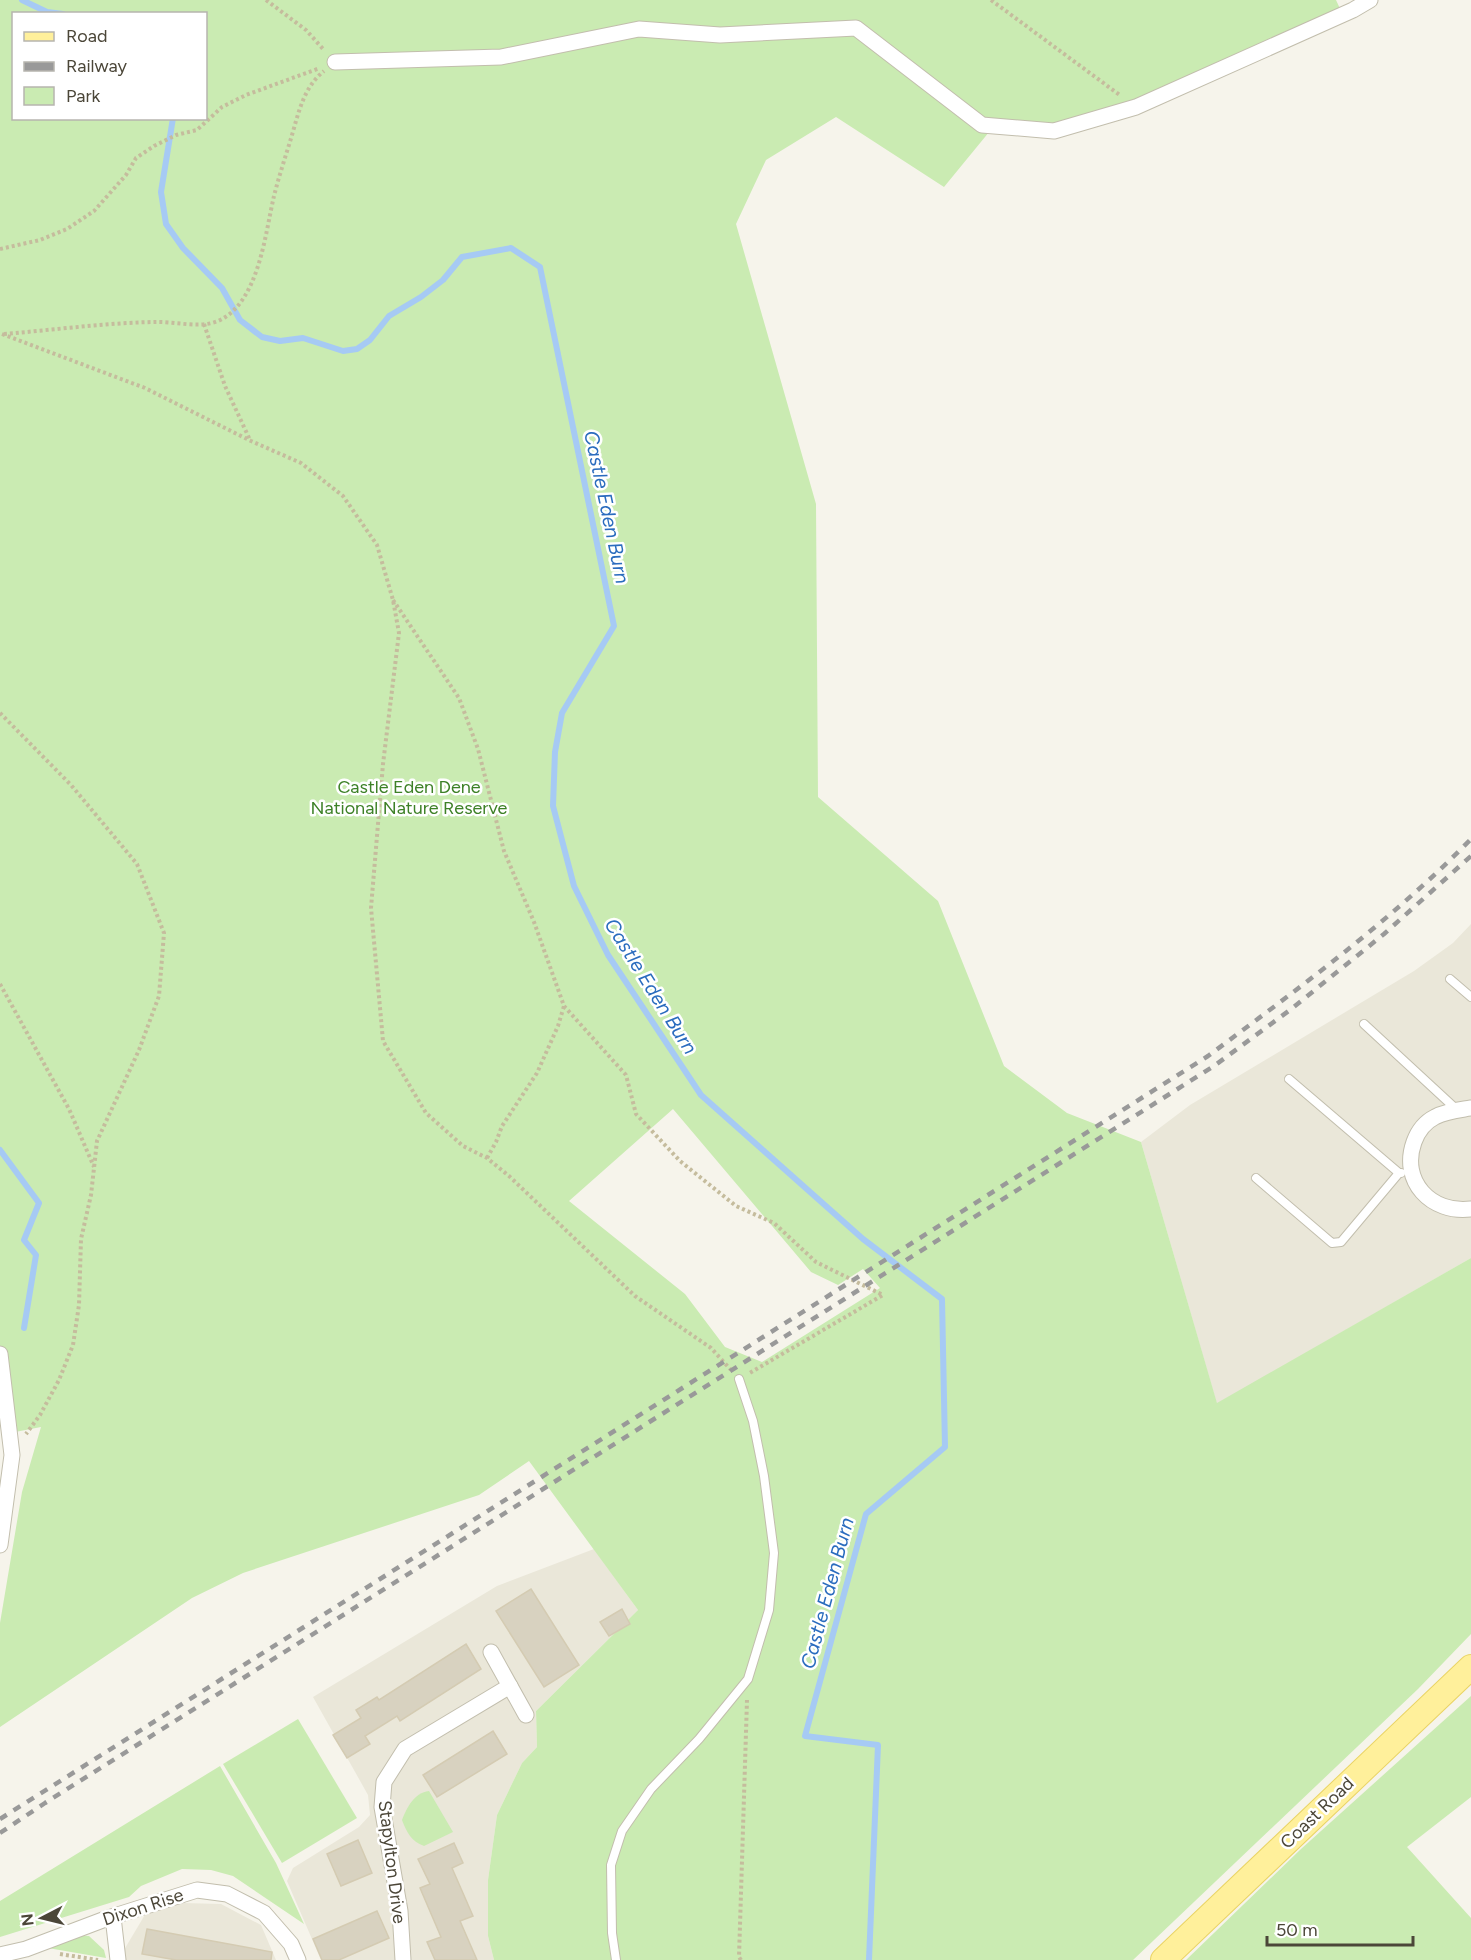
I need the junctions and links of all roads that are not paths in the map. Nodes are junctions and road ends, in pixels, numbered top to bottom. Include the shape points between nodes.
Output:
1 (1370, 0) edge
2 (335, 62) road end
3 (1450, 979) dead end
4 (1471, 997) edge
5 (1364, 1024) dead end
6 (1289, 1079) dead end
7 (1464, 1109) edge
8 (1405, 1173) junction
9 (1256, 1178) dead end
10 (1471, 1209) edge
11 (0, 1354) edge
12 (739, 1379) road end
13 (0, 1545) edge
14 (492, 1652) dead end
15 (1471, 1667) edge
16 (510, 1686) junction
17 (526, 1715) dead end
18 (113, 1917) junction
19 (0, 1955) edge
20 (118, 1960) edge
21 (298, 1960) edge
22 (403, 1960) edge
23 (616, 1960) edge
24 (1163, 1960) edge

1 - 2 street via 1136,107 1054,131 982,125 856,28 720,35 639,29 501,57
3 - 4 lane
5 - 7 lane
6 - 8 lane
7 - 8 street via 1433,1118 1418,1131
8 - 9 lane via 1341,1242 1332,1243
8 - 10 street via 1431,1201 1445,1208
11 - 13 street via 12,1455
12 - 23 lane via 753,1421 764,1476 774,1553 769,1610 748,1678 699,1739 651,1789 622,1831 611,1865
14 - 16 street
15 - 24 main road, Coast Road
16 - 17 street
16 - 22 street, Stapylton Drive via 405,1749 384,1782 382,1807 400,1911
18 - 19 street, Dixon Rise
18 - 20 street
18 - 21 street, Dixon Rise via 197,1890 227,1894 264,1912 291,1944

